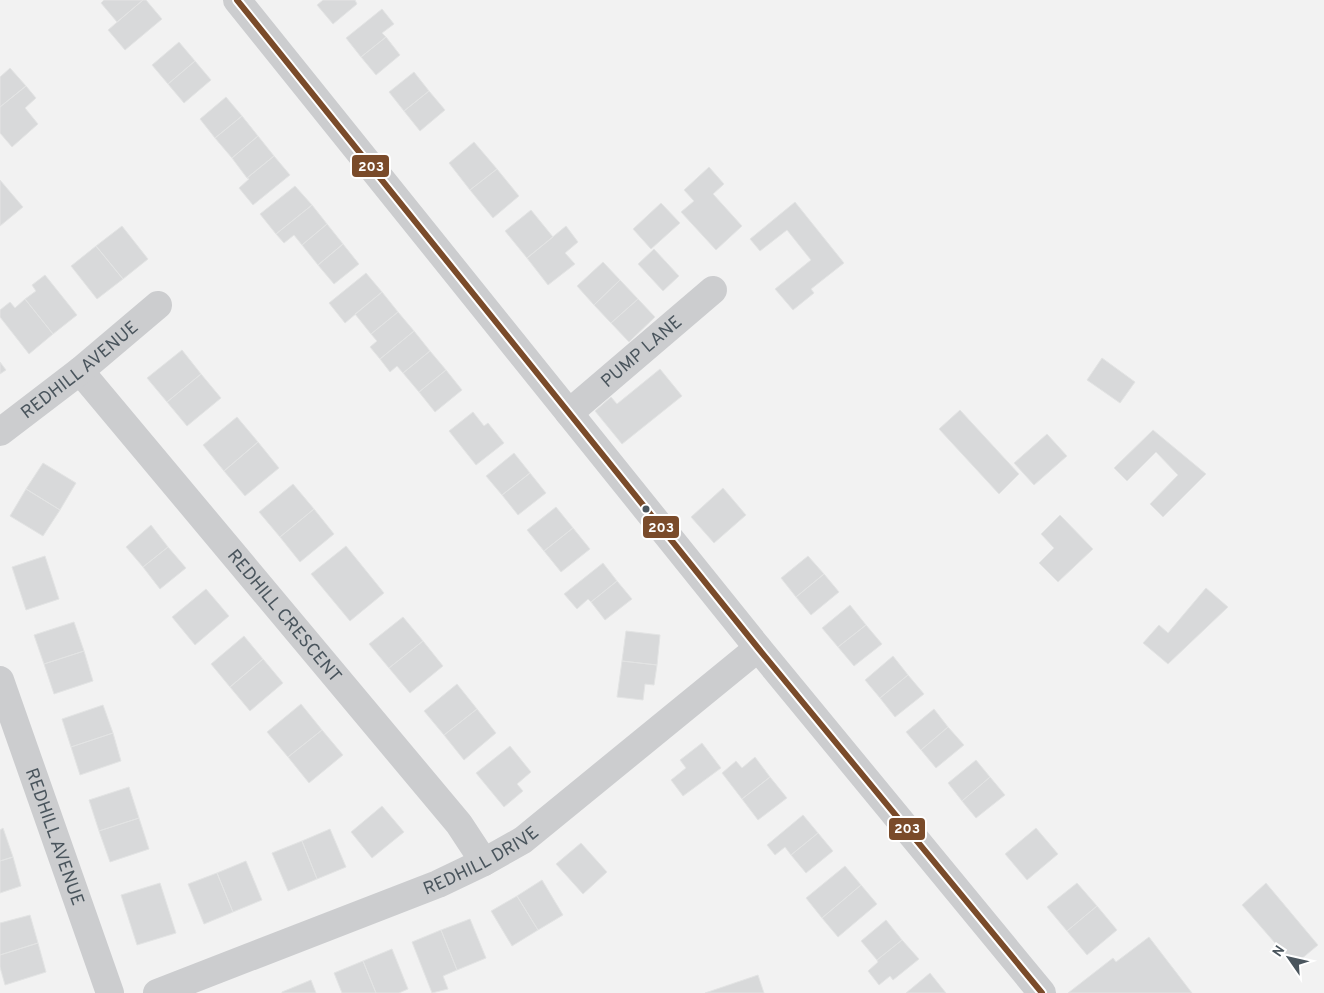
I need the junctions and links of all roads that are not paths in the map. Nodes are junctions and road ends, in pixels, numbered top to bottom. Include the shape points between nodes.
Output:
1 (237, 0) edge
2 (713, 290) dead end
3 (158, 306) dead end
4 (80, 371) junction
5 (569, 413) junction
6 (0, 432) edge
7 (758, 648) junction
8 (0, 680) edge
9 (484, 862) junction
10 (110, 993) edge
11 (157, 993) edge
12 (1042, 993) edge

1 - 5 street
2 - 5 street, PUMP LANE
3 - 4 street, REDHILL AVENUE
4 - 6 street, REDHILL AVENUE
4 - 9 street, REDHILL CRESCENT via 453,816
5 - 7 street
7 - 9 street, REDHILL DRIVE via 522,840
7 - 12 street
8 - 10 street, REDHILL AVENUE
9 - 11 street, REDHILL DRIVE via 438,884

